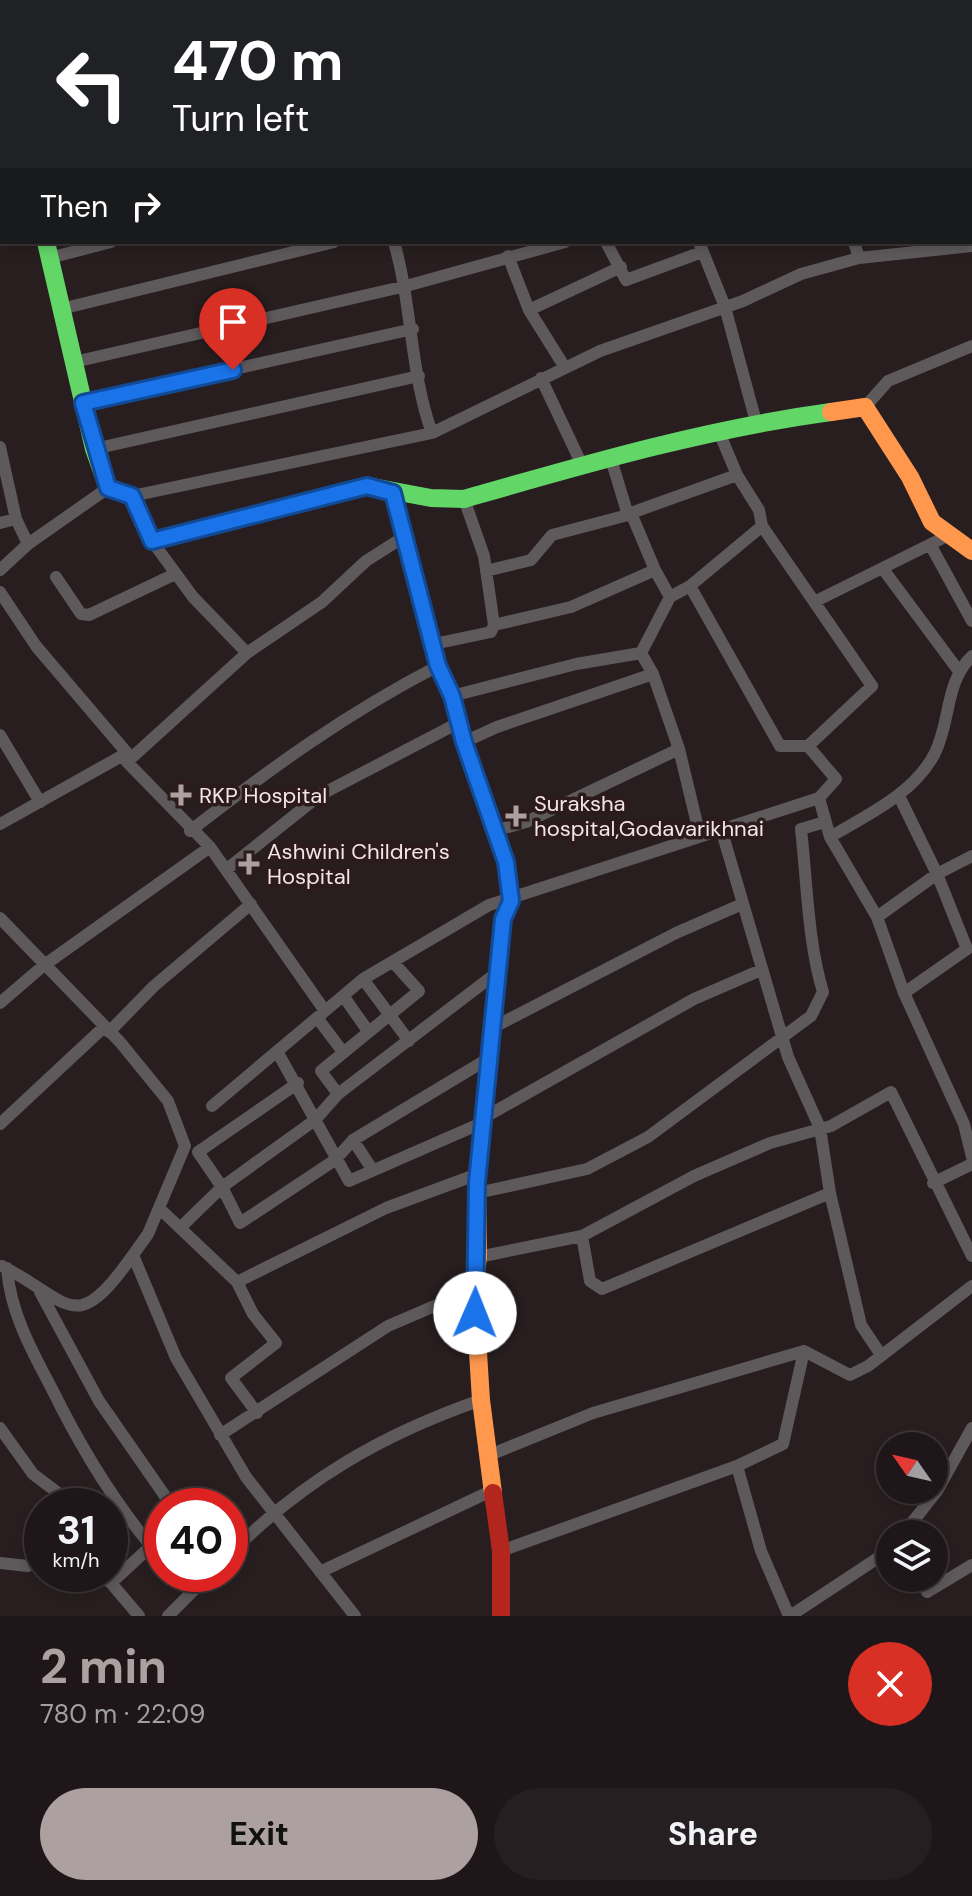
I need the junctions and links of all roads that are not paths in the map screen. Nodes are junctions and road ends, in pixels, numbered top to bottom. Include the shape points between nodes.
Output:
1 (95, 244) edge
2 (326, 244) edge
3 (395, 244) edge
4 (557, 244) edge
5 (607, 244) edge
6 (855, 244) edge
7 (972, 246) edge
8 (701, 247) edge
9 (47, 250) edge
10 (508, 256) junction
11 (859, 258) junction
12 (621, 267) junction
13 (406, 286) junction
14 (725, 307) junction
15 (61, 309) junction
16 (529, 310) junction
17 (413, 329) junction
18 (972, 346) edge
19 (74, 362) junction
20 (564, 366) junction
21 (419, 376) junction
22 (541, 378) junction
23 (83, 403) junction
24 (865, 407) junction
25 (756, 422) junction
26 (719, 432) junction
27 (432, 433) junction
28 (0, 447) edge
29 (94, 449) junction
30 (611, 459) junction
31 (582, 465) junction
32 (3, 469) edge
33 (737, 475) junction
34 (108, 488) junction
35 (393, 493) junction
36 (132, 496) junction
37 (464, 499) junction
38 (630, 514) junction
39 (16, 519) junction
40 (0, 523) edge
41 (762, 526) junction
42 (402, 538) junction
43 (152, 541) junction
44 (939, 541) junction
45 (28, 544) junction
46 (972, 551) edge
47 (883, 569) junction
48 (0, 570) edge
49 (655, 570) junction
50 (486, 571) junction
51 (175, 574) junction
52 (56, 577) dead end
53 (690, 586) junction
54 (0, 592) edge
55 (670, 597) junction
56 (816, 601) junction
57 (972, 621) edge
58 (494, 625) junction
59 (434, 644) junction
60 (247, 653) junction
61 (641, 653) junction
62 (972, 656) edge
63 (438, 666) junction
64 (958, 670) junction
65 (653, 674) junction
66 (452, 696) junction
67 (460, 722) junction
68 (0, 735) edge
69 (464, 742) junction
70 (808, 746) junction
71 (679, 749) junction
72 (127, 757) junction
73 (899, 796) junction
74 (819, 798) junction
75 (40, 802) junction
76 (825, 822) junction
77 (0, 824) edge
78 (190, 831) junction
79 (493, 831) junction
80 (722, 832) junction
81 (700, 836) junction
82 (830, 837) junction
83 (210, 847) junction
84 (972, 856) edge
85 (227, 869) junction
86 (937, 874) junction
87 (511, 901) junction
88 (251, 904) junction
89 (740, 905) junction
90 (877, 917) junction
91 (3, 926) edge
92 (970, 947) edge
93 (393, 962) junction
94 (43, 966) junction
95 (761, 970) junction
96 (499, 971) junction
97 (363, 979) junction
98 (904, 993) junction
99 (344, 997) junction
100 (0, 1003) edge
101 (321, 1015) junction
102 (387, 1015) junction
103 (494, 1027) junction
104 (107, 1029) junction
105 (368, 1031) junction
106 (782, 1039) junction
107 (409, 1041) junction
108 (343, 1052) junction
109 (278, 1053) junction
110 (492, 1056) junction
111 (298, 1083) junction
112 (338, 1094) junction
113 (212, 1106) dead end
114 (315, 1120) junction
115 (484, 1120) junction
116 (968, 1121) edge
117 (0, 1124) edge
118 (820, 1128) junction
119 (353, 1140) junction
120 (972, 1157) edge
121 (335, 1160) junction
122 (972, 1164) edge
123 (372, 1169) junction
124 (477, 1183) junction
125 (933, 1183) junction
126 (222, 1187) junction
127 (830, 1193) junction
128 (159, 1208) junction
129 (180, 1228) junction
130 (582, 1236) junction
131 (133, 1255) junction
132 (972, 1256) edge
133 (478, 1257) junction
134 (4, 1274) edge
135 (237, 1282) junction
136 (972, 1286) edge
137 (474, 1289) junction
138 (40, 1292) junction
139 (804, 1351) junction
140 (881, 1355) junction
141 (481, 1400) junction
142 (257, 1413) junction
143 (0, 1428) edge
144 (972, 1428) edge
145 (220, 1435) junction
146 (968, 1443) edge
147 (487, 1456) junction
148 (737, 1466) junction
149 (52, 1488) edge
150 (106, 1488) edge
151 (159, 1488) edge
152 (491, 1491) junction
153 (272, 1511) junction
154 (128, 1519) edge
155 (914, 1520) edge
156 (248, 1536) edge
157 (501, 1551) junction
158 (876, 1559) edge
159 (0, 1563) edge
160 (972, 1565) edge
161 (24, 1566) edge
162 (128, 1567) edge
163 (320, 1572) junction
164 (948, 1579) edge
165 (119, 1592) edge
166 (192, 1592) edge
167 (139, 1616) edge
168 (168, 1616) edge
169 (355, 1616) edge
170 (501, 1616) edge
171 (790, 1616) edge

1 - 9 street
2 - 15 street
3 - 13 street
4 - 10 street
5 - 12 street
6 - 11 street
7 - 11 street
8 - 12 street via 626,280
8 - 14 street
9 - 15 street
10 - 13 street
10 - 16 street
11 - 14 street via 801,274
12 - 16 street
13 - 17 street
13 - 19 street
14 - 20 street
14 - 25 street
15 - 19 street
16 - 20 street
17 - 21 street
17 - 23 street
18 - 24 street via 888,381
19 - 23 street
20 - 22 street
21 - 27 street
21 - 29 street
22 - 27 street
22 - 31 street
23 - 29 street
24 - 25 street
24 - 44 street via 910,477
25 - 26 street
26 - 30 street
26 - 33 street
27 - 36 street
28 - 32 street
29 - 34 street
30 - 31 street
30 - 38 street
31 - 37 street
32 - 39 street
33 - 38 street
33 - 41 street via 759,510
34 - 36 street
34 - 45 street
35 - 37 street
35 - 42 street
35 - 43 street via 367,486
36 - 43 street
37 - 50 street
38 - 49 street
38 - 50 street via 552,535 531,560
39 - 40 street
39 - 45 street
41 - 53 street
41 - 56 street
42 - 59 street
42 - 60 street
43 - 51 street
44 - 46 street
44 - 47 street
44 - 57 street
45 - 48 street
47 - 56 street
47 - 64 street
49 - 55 street
49 - 58 street via 571,607
50 - 58 street
51 - 52 street via 89,615 81,614
51 - 60 street
53 - 55 street
53 - 70 street via 780,746
54 - 72 street via 36,646
55 - 61 street
56 - 70 street via 872,686
58 - 59 street via 491,632
59 - 63 street
60 - 72 street
61 - 65 street
61 - 66 street
62 - 64 street
63 - 66 street
63 - 78 street via 368,702
64 - 73 street via 936,752
65 - 69 street
65 - 71 street
66 - 67 street
67 - 69 street
67 - 85 street via 320,795
68 - 75 street
69 - 79 street
70 - 74 street via 836,779
71 - 79 street via 526,822
71 - 81 street
72 - 75 street
72 - 78 street
73 - 82 street
73 - 86 street
74 - 76 street
74 - 80 street
75 - 77 street
76 - 82 street
76 - 106 street via 801,829 814,934 811,951 823,992 811,1016
78 - 83 street
79 - 87 street via 506,862
80 - 81 street
80 - 89 street
81 - 87 street
82 - 90 street
83 - 85 street
83 - 94 street
84 - 86 street
85 - 88 street
86 - 90 street
86 - 92 street
87 - 93 street via 463,917
87 - 96 street via 503,919
88 - 101 street
88 - 104 street
89 - 95 street
89 - 103 street
90 - 98 street
91 - 94 street
92 - 98 street
93 - 97 street
93 - 102 street via 419,991
94 - 100 street
94 - 104 street
95 - 106 street
95 - 115 street via 694,999
96 - 103 street
96 - 107 street
97 - 99 street
97 - 102 street
98 - 116 street
99 - 101 street
99 - 105 street
101 - 108 street
101 - 109 street
102 - 105 street
102 - 107 street
103 - 110 street
104 - 117 street
104 - 128 street via 168,1101 185,1146
105 - 108 street
106 - 118 street
106 - 124 street via 648,1137 587,1169
107 - 112 street
108 - 112 street via 321,1071
109 - 111 street
109 - 113 street
110 - 115 street
110 - 119 street
111 - 114 street
111 - 126 street via 198,1152
112 - 114 street
114 - 121 street
114 - 126 street
115 - 123 street
115 - 124 street
116 - 120 street
118 - 125 street via 891,1092
118 - 127 street
118 - 130 street via 719,1165
119 - 121 street
119 - 123 street
121 - 123 street via 349,1181
121 - 126 street via 240,1223
122 - 125 street
124 - 133 street
124 - 135 street via 386,1208
125 - 132 street
126 - 129 street
127 - 130 street via 602,1289 590,1281
127 - 140 street via 861,1325
128 - 129 street
128 - 131 street
129 - 135 street
130 - 133 street
131 - 138 street via 96,1301 77,1306
131 - 145 street via 176,1358
133 - 137 street
134 - 138 street
134 - 150 street via 22,1330
135 - 142 street via 276,1343 231,1378
136 - 140 street
137 - 141 street
137 - 142 street via 388,1326
138 - 151 street via 99,1401
139 - 140 street via 850,1375
139 - 147 street via 593,1413
139 - 148 street via 783,1444
141 - 147 street
141 - 153 street via 418,1422 359,1452
142 - 145 street
143 - 149 street via 33,1474
144 - 146 street
145 - 153 street
146 - 155 street
147 - 152 street
148 - 157 street
148 - 171 street via 761,1551
152 - 157 street
152 - 163 street
153 - 156 street
153 - 163 street
154 - 162 street via 151,1546
157 - 170 street
158 - 171 street
159 - 161 street
160 - 164 street
163 - 169 street
165 - 167 street
166 - 168 street

